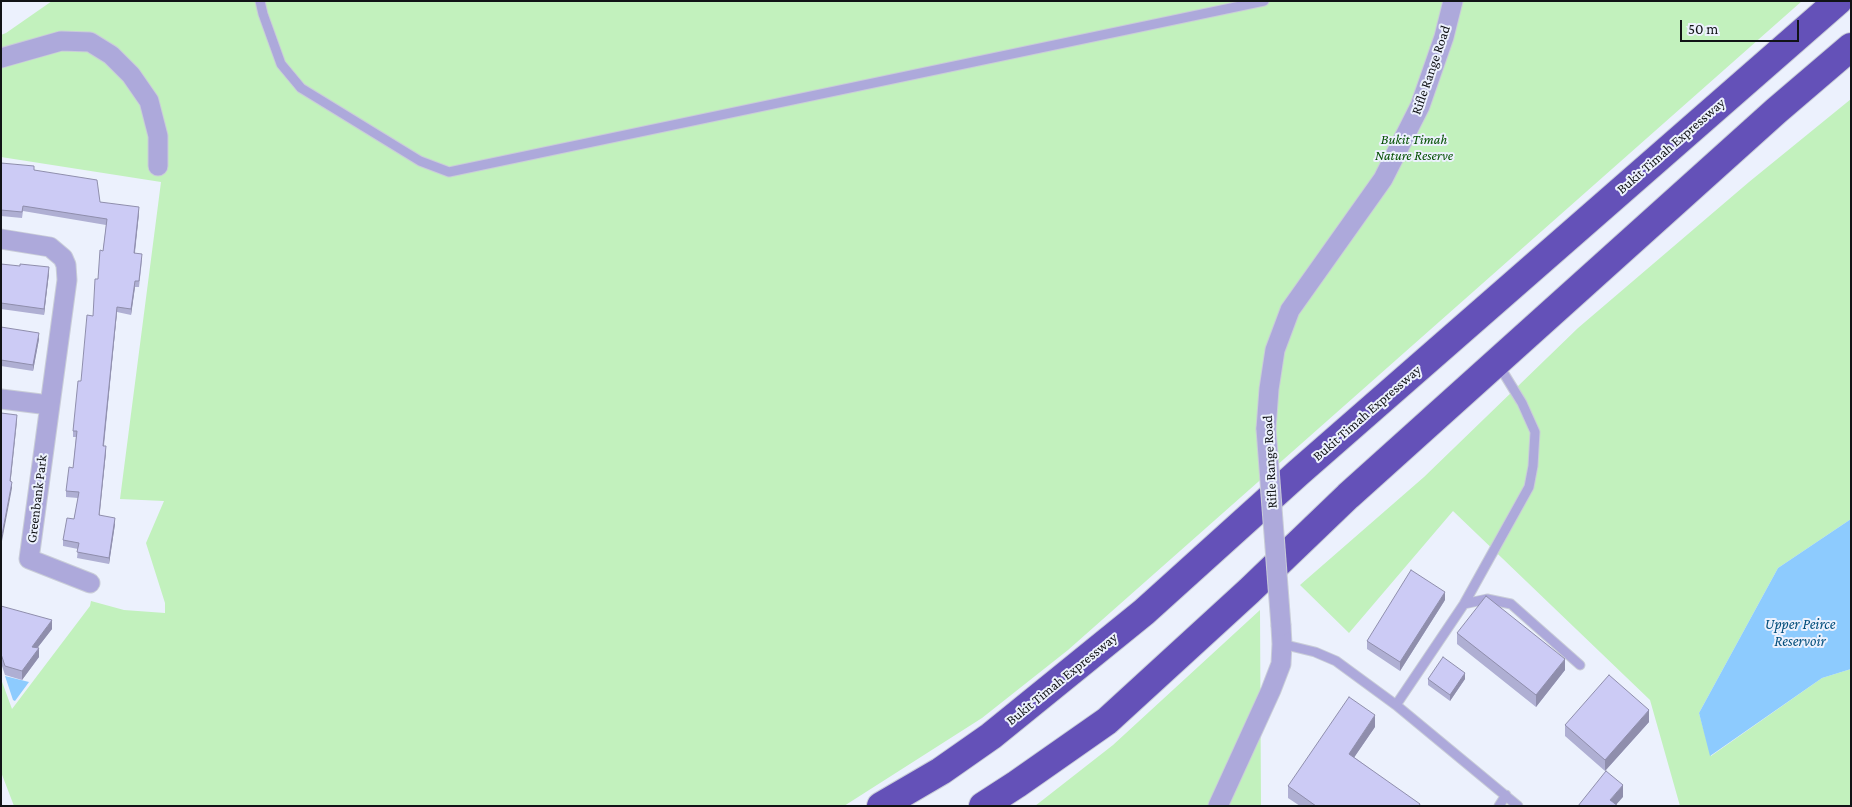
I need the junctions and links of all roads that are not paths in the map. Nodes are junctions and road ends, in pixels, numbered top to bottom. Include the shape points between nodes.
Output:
1 (260, 1) edge
2 (1264, 1) edge
3 (1453, 1) edge
4 (1838, 1) edge
5 (1851, 47) edge
6 (1, 58) edge
7 (158, 166) dead end
8 (1, 238) edge
9 (1497, 362) junction
10 (1, 399) edge
11 (49, 405) junction
12 (90, 583) dead end
13 (1464, 604) junction
14 (1282, 635) junction
15 (1580, 665) dead end
16 (1396, 705) junction
17 (1506, 795) junction
18 (881, 806) edge
19 (983, 806) edge
20 (1218, 806) edge
21 (1498, 806) edge
22 (1518, 806) edge

1 - 2 lane via 281,64 301,88 420,161 449,172
3 - 14 street, Rifle Range Road, bridge via 1420,106 1383,179 1290,310 1275,350 1266,429
4 - 18 highway, Bukit Timah Expressway via 1137,618 991,736 941,771
5 - 9 highway via 1776,110
6 - 7 street via 61,41 90,42 111,55 149,100 158,136
8 - 11 street, Greenbank Park via 50,247 66,265 67,280
9 - 13 lane via 1535,432 1533,466 1529,487
9 - 19 highway via 1107,721
10 - 11 street
11 - 12 street, Greenbank Park via 29,559
13 - 15 lane via 1487,599 1511,604
13 - 16 lane
14 - 16 lane via 1336,661
14 - 20 street, Rifle Range Road via 1280,664 1271,690
16 - 17 lane
17 - 21 lane
17 - 22 lane

